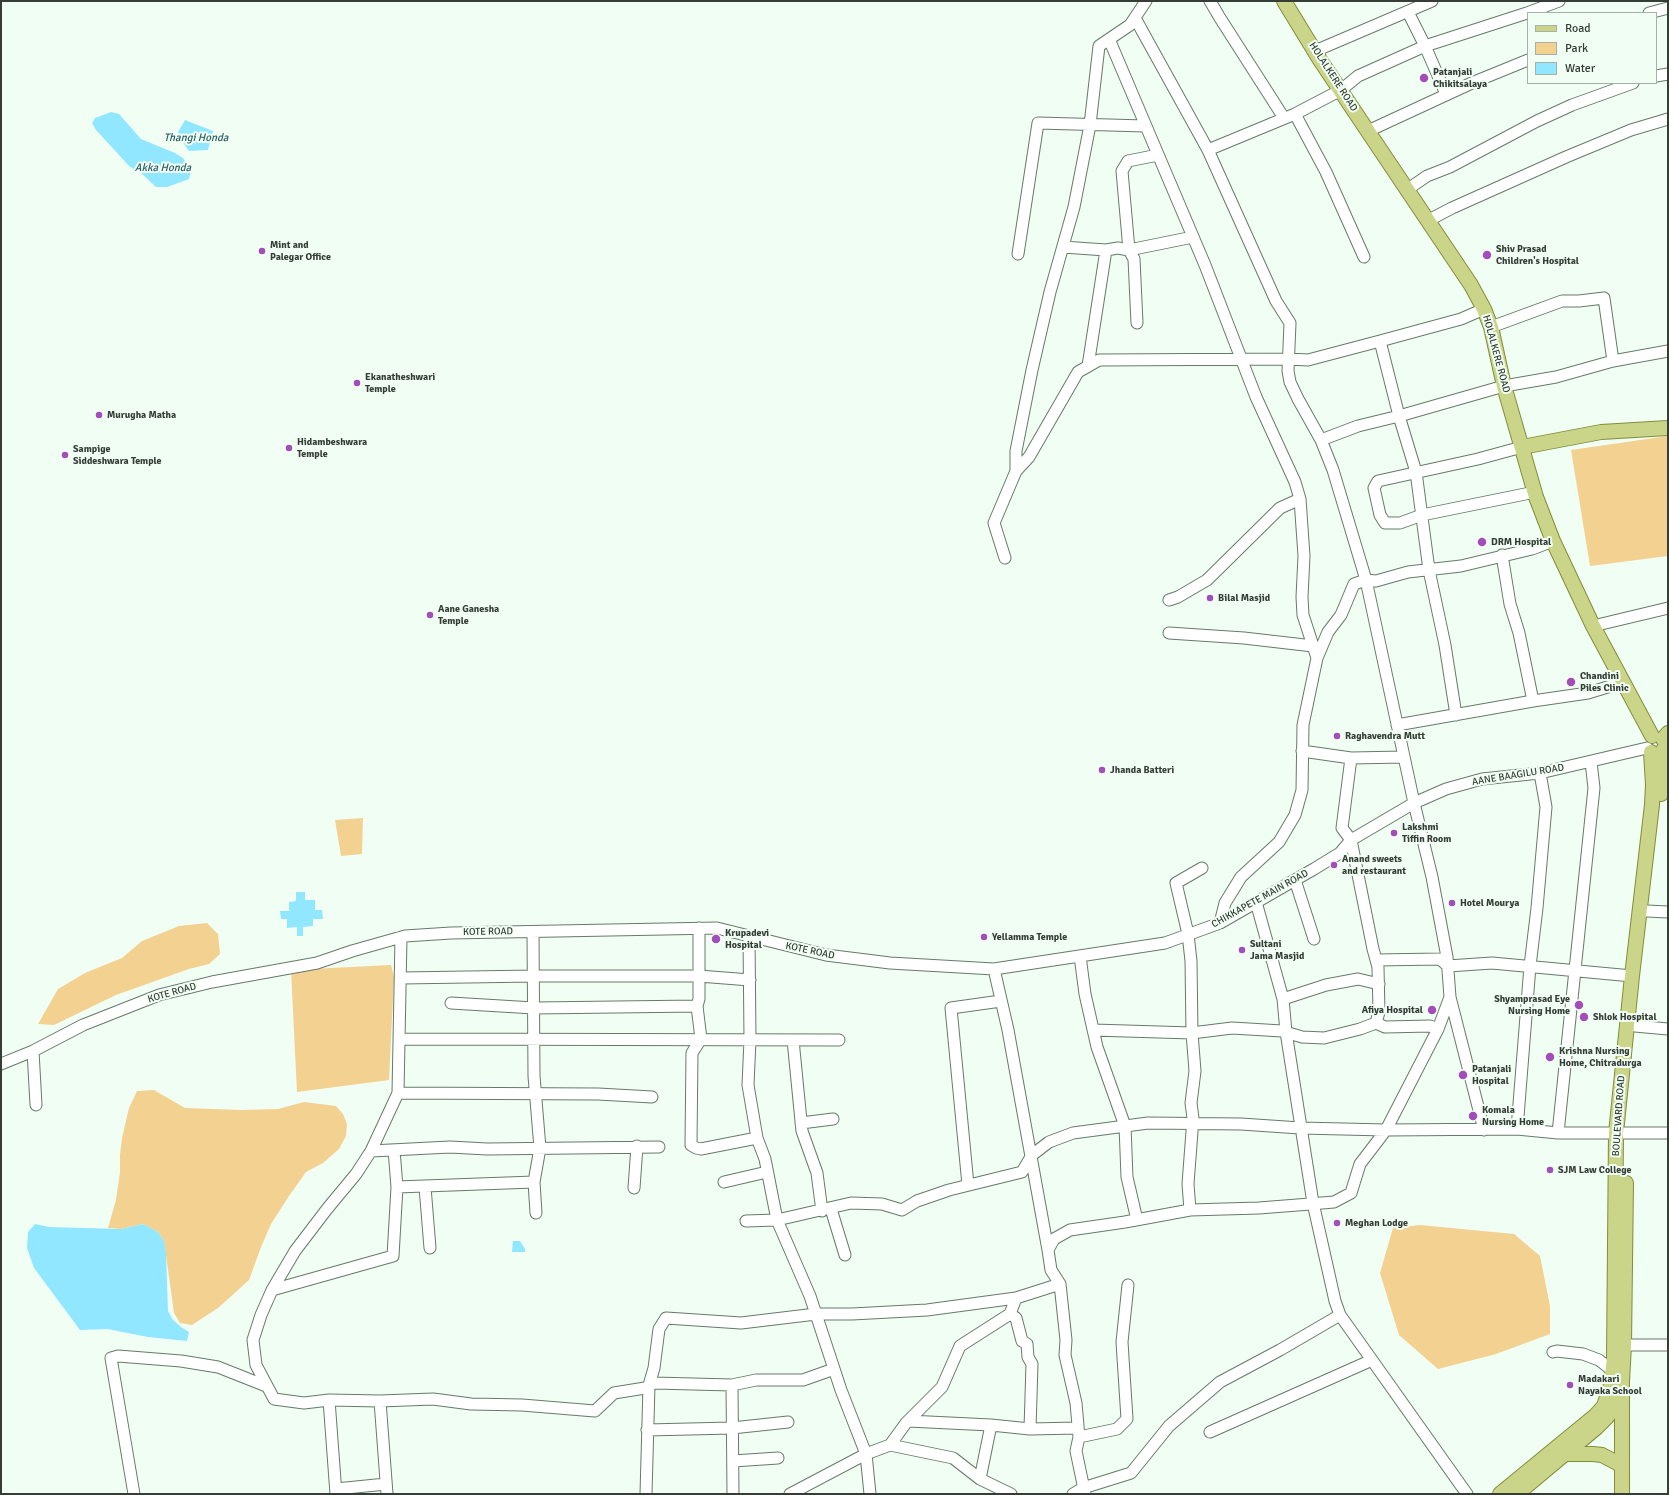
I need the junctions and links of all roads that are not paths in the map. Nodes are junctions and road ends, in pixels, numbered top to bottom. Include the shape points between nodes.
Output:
1 (1146, 1) edge
2 (1210, 1) edge
3 (1284, 1) edge
4 (1432, 1) edge
5 (1559, 1) edge
6 (1668, 8) edge
7 (1408, 12) junction
8 (1530, 12) edge
9 (1653, 12) edge
10 (1527, 13) edge
11 (1135, 18) junction
12 (1109, 39) junction
13 (1425, 46) junction
14 (1315, 50) junction
15 (1527, 60) edge
16 (1668, 74) edge
17 (1657, 76) edge
18 (1630, 84) edge
19 (1341, 90) junction
20 (1446, 94) junction
21 (1295, 114) junction
22 (1284, 118) junction
23 (1668, 119) edge
24 (1090, 125) junction
25 (1145, 126) junction
26 (1368, 131) junction
27 (1208, 150) junction
28 (1158, 155) junction
29 (1408, 189) junction
30 (1429, 220) junction
31 (1194, 238) junction
32 (1063, 247) junction
33 (1106, 250) junction
34 (1129, 250) junction
35 (1018, 254) dead end
36 (1364, 257) dead end
37 (1484, 309) junction
38 (1137, 324) dead end
39 (1491, 327) junction
40 (1380, 341) junction
41 (1668, 352) edge
42 (1289, 358) junction
43 (1242, 359) junction
44 (1613, 361) junction
45 (1088, 366) junction
46 (1504, 386) junction
47 (1399, 416) junction
48 (1668, 428) edge
49 (1321, 440) junction
50 (1522, 447) junction
51 (1016, 471) junction
52 (1416, 472) junction
53 (1535, 492) junction
54 (1300, 499) junction
55 (1422, 515) junction
56 (1553, 542) junction
57 (1502, 555) junction
58 (1005, 558) dead end
59 (1428, 570) junction
60 (1366, 580) junction
61 (1169, 600) dead end
62 (1668, 608) edge
63 (1593, 626) junction
64 (1169, 633) dead end
65 (1313, 646) junction
66 (1317, 658) junction
67 (1624, 682) junction
68 (1533, 701) junction
69 (1456, 715) junction
70 (1397, 724) junction
71 (1657, 743) edge
72 (1302, 751) junction
73 (1404, 757) junction
74 (1351, 758) junction
75 (1591, 762) junction
76 (1540, 774) junction
77 (1414, 802) junction
78 (1351, 840) junction
79 (1202, 868) dead end
80 (1295, 880) junction
81 (1256, 902) junction
82 (1647, 912) junction
83 (1668, 912) edge
84 (1220, 923) junction
85 (699, 928) junction
86 (533, 932) junction
87 (1188, 934) junction
88 (401, 937) junction
89 (749, 937) junction
90 (1314, 939) dead end
91 (1080, 956) junction
92 (1376, 960) junction
93 (1448, 966) junction
94 (1530, 966) junction
95 (994, 969) junction
96 (1576, 970) junction
97 (534, 976) junction
98 (699, 976) junction
99 (1632, 976) junction
100 (400, 978) junction
101 (750, 980) junction
102 (1379, 984) junction
103 (1450, 998) junction
104 (1283, 999) junction
105 (1001, 1001) junction
106 (451, 1003) dead end
107 (697, 1006) junction
108 (534, 1008) junction
109 (1376, 1024) junction
110 (1636, 1026) junction
111 (1438, 1029) junction
112 (1668, 1029) edge
113 (1093, 1030) junction
114 (1286, 1032) junction
115 (1192, 1034) junction
116 (398, 1039) junction
117 (701, 1039) junction
118 (534, 1040) junction
119 (750, 1040) junction
120 (793, 1040) junction
121 (839, 1040) dead end
122 (33, 1051) junction
123 (1, 1064) edge
124 (398, 1093) junction
125 (536, 1093) junction
126 (652, 1097) dead end
127 (36, 1105) dead end
128 (833, 1119) dead end
129 (801, 1124) junction
130 (1192, 1125) junction
131 (1125, 1126) junction
132 (1300, 1128) junction
133 (1517, 1129) junction
134 (1386, 1130) junction
135 (1484, 1130) junction
136 (1558, 1133) junction
137 (1621, 1133) junction
138 (1668, 1133) edge
139 (757, 1138) junction
140 (637, 1146) junction
141 (659, 1146) dead end
142 (540, 1148) junction
143 (394, 1150) junction
144 (371, 1151) junction
145 (1032, 1155) junction
146 (767, 1172) junction
147 (534, 1182) junction
148 (724, 1182) dead end
149 (968, 1185) junction
150 (397, 1187) junction
151 (425, 1187) junction
152 (634, 1188) dead end
153 (1313, 1203) junction
154 (827, 1210) junction
155 (1190, 1210) junction
156 (536, 1213) dead end
157 (777, 1220) junction
158 (1137, 1220) junction
159 (746, 1221) dead end
160 (430, 1248) dead end
161 (1048, 1250) junction
162 (845, 1255) dead end
163 (1060, 1284) junction
164 (1128, 1285) dead end
165 (272, 1290) junction
166 (1016, 1298) junction
167 (816, 1314) junction
168 (1010, 1314) junction
169 (1340, 1315) junction
170 (1624, 1345) junction
171 (1668, 1345) edge
172 (1552, 1352) dead end
173 (1372, 1360) junction
174 (834, 1369) junction
175 (1617, 1378) junction
176 (650, 1385) junction
177 (732, 1385) junction
178 (266, 1386) junction
179 (329, 1400) junction
180 (380, 1401) junction
181 (908, 1421) junction
182 (788, 1422) dead end
183 (991, 1425) junction
184 (732, 1428) junction
185 (1030, 1429) junction
186 (648, 1430) junction
187 (1078, 1432) junction
188 (1210, 1432) dead end
189 (890, 1445) junction
190 (866, 1454) junction
191 (1565, 1454) junction
192 (778, 1458) dead end
193 (733, 1460) junction
194 (1621, 1465) junction
195 (980, 1480) junction
196 (387, 1489) edge
197 (336, 1491) edge
198 (1084, 1491) edge
199 (134, 1494) edge
200 (646, 1494) edge
201 (733, 1494) edge
202 (790, 1494) edge
203 (870, 1494) edge
204 (1011, 1494) edge
205 (1073, 1494) edge
206 (1467, 1494) edge
207 (1500, 1494) edge
208 (1517, 1494) edge
209 (1622, 1494) edge

1 - 11 street
2 - 22 street
3 - 14 main road, HOLALKERE ROAD
4 - 7 street
5 - 8 street
6 - 9 street
7 - 13 street
7 - 14 street
10 - 13 street
11 - 12 street
11 - 27 street
12 - 24 street via 1099,46
12 - 25 street
13 - 19 street via 1358,76
13 - 20 street
14 - 19 main road, HOLALKERE ROAD
15 - 20 street
16 - 17 street
18 - 29 street via 1537,121 1450,167 1427,176
19 - 21 street
19 - 26 main road, HOLALKERE ROAD
20 - 26 street
21 - 22 street
21 - 36 street via 1326,172
22 - 27 street
23 - 30 street via 1631,130 1566,157
24 - 25 street
24 - 32 street via 1074,207
24 - 35 street via 1038,123
25 - 28 street
26 - 29 main road, HOLALKERE ROAD
27 - 42 street via 1276,301 1290,323
28 - 31 street
28 - 34 street via 1128,161 1122,171
29 - 30 main road, HOLALKERE ROAD
30 - 37 main road, HOLALKERE ROAD
31 - 34 street
31 - 43 street
32 - 33 street
32 - 51 street via 1032,370 1016,452
33 - 34 street
33 - 45 street
34 - 38 street via 1134,259
37 - 39 main road, HOLALKERE ROAD
37 - 40 street via 1461,319
39 - 44 street via 1562,300 1604,298
39 - 46 main road, HOLALKERE ROAD
40 - 42 street via 1308,360
40 - 47 street
41 - 44 street
42 - 43 street
42 - 49 street via 1290,382
43 - 45 street via 1099,360
43 - 54 street
44 - 46 street via 1556,377
45 - 51 street via 1078,372 1029,457
46 - 47 street
46 - 50 main road, HOLALKERE ROAD
47 - 49 street via 1358,426
47 - 52 street
48 - 50 main road via 1601,432
49 - 60 street via 1333,470
50 - 52 street
50 - 53 main road, HOLALKERE ROAD
51 - 58 street via 994,523
52 - 55 street
52 - 55 street via 1382,480 1374,488 1380,515 1385,523 1400,523
53 - 55 street
53 - 56 main road, HOLALKERE ROAD
54 - 61 street via 1280,508 1207,580
54 - 65 street via 1304,556 1303,615
55 - 59 street
56 - 57 street
56 - 63 main road, HOLALKERE ROAD
57 - 59 street via 1461,566
57 - 68 street via 1510,604
59 - 60 street via 1408,572 1376,581
59 - 69 street via 1445,645
60 - 66 street via 1354,584 1341,615 1328,632
60 - 70 street
62 - 63 street
63 - 67 main road, HOLALKERE ROAD
64 - 65 street
65 - 66 street
66 - 72 street via 1303,725
67 - 68 street via 1588,694
67 - 71 main road, HOLALKERE ROAD
68 - 69 street
69 - 70 street
70 - 73 street
71 - 75 street, AANE BAAGILU ROAD
71 - 82 main road, BOULEVARD ROAD via 1662,787
71 - 99 main road, BOULEVARD ROAD
72 - 74 street
72 - 84 street via 1302,790 1296,815 1279,842 1241,877 1225,903
73 - 74 street
73 - 77 street
74 - 78 street via 1342,828
75 - 76 street, AANE BAAGILU ROAD
75 - 96 street via 1594,788
76 - 77 street, AANE BAAGILU ROAD via 1482,779 1446,789
76 - 94 street via 1546,807
77 - 78 street, CHIKKAPETE MAIN ROAD
77 - 93 street via 1432,877
78 - 80 street, CHIKKAPETE MAIN ROAD via 1340,853
78 - 92 street
79 - 87 street via 1176,882
80 - 81 street, CHIKKAPETE MAIN ROAD
80 - 90 street
81 - 84 street, CHIKKAPETE MAIN ROAD
81 - 104 street
82 - 83 street
82 - 110 main road, BOULEVARD ROAD
84 - 87 street, CHIKKAPETE MAIN ROAD
85 - 86 street, KOTE ROAD
85 - 89 street, KOTE ROAD via 717,928
85 - 98 street
86 - 88 street, KOTE ROAD via 450,933
86 - 97 street
87 - 91 street, CHIKKAPETE MAIN ROAD via 1165,943
87 - 115 street
88 - 100 street
88 - 122 street, KOTE ROAD via 317,963 212,982 159,996 83,1025
89 - 95 street, KOTE ROAD via 826,955 890,963
89 - 101 street
91 - 95 street, CHIKKAPETE MAIN ROAD
91 - 113 street
92 - 93 street via 1440,959
92 - 102 street
93 - 94 street via 1492,963
93 - 103 street
94 - 96 street
94 - 133 street
95 - 105 street
96 - 99 street
96 - 136 street
97 - 98 street
97 - 100 street
97 - 108 street
98 - 101 street
98 - 107 street
99 - 137 main road, BOULEVARD ROAD
100 - 116 street
101 - 119 street
102 - 104 street via 1358,979 1326,985
102 - 109 street via 1379,1012
103 - 111 street
103 - 135 street
104 - 114 street
105 - 145 street
105 - 149 street via 951,1008
106 - 108 street
107 - 108 street
107 - 117 street
108 - 118 street
109 - 111 street via 1385,1027 1430,1026
109 - 114 street via 1324,1038 1302,1037
110 - 112 street
110 - 137 main road, BOULEVARD ROAD
111 - 134 street
113 - 115 street
113 - 131 street
114 - 115 street via 1232,1028
114 - 132 street
115 - 130 street via 1195,1071 1191,1103
116 - 118 street
116 - 124 street
117 - 118 street
117 - 119 street
117 - 139 street via 692,1053 692,1145 701,1149
118 - 125 street
119 - 120 street
119 - 139 street via 748,1085
120 - 121 street
120 - 129 street
122 - 123 street, KOTE ROAD
122 - 127 street
124 - 125 street
124 - 144 street
125 - 126 street
125 - 142 street
128 - 129 street
129 - 154 street
130 - 131 street via 1148,1123
130 - 132 street via 1241,1124
130 - 155 street via 1188,1184
131 - 145 street via 1073,1133 1049,1142
131 - 158 street via 1127,1177
132 - 134 street
132 - 153 street
133 - 135 street
133 - 136 street
134 - 135 street
134 - 153 street via 1360,1164 1351,1193 1334,1202
136 - 137 street
137 - 138 street
137 - 170 main road, BOULEVARD ROAD
137 - 175 main road, BOULEVARD ROAD
139 - 146 street
140 - 141 street
140 - 142 street
140 - 152 street
142 - 143 street via 450,1147
142 - 147 street
143 - 144 street
143 - 150 street
144 - 165 street via 295,1251
145 - 149 street via 1022,1172
145 - 161 street
146 - 148 street
146 - 157 street
147 - 151 street
147 - 156 street
149 - 154 street via 917,1201 902,1210 882,1204 851,1203
150 - 151 street
150 - 165 street via 393,1256
151 - 160 street
153 - 155 street
153 - 169 street
154 - 157 street
154 - 162 street
155 - 158 street
157 - 159 street
157 - 167 street
158 - 161 street via 1070,1230 1054,1239
161 - 163 street via 1051,1270
163 - 166 street
163 - 187 street via 1066,1340 1065,1355 1076,1403
164 - 187 street via 1122,1342 1127,1419 1117,1429
165 - 178 street via 253,1340 256,1365
166 - 167 street via 927,1310
166 - 168 street
167 - 174 street
167 - 176 street via 741,1324 666,1318 659,1329
168 - 181 street via 960,1346 942,1387
168 - 185 street via 1016,1318 1032,1364
169 - 173 street
169 - 198 street via 1220,1382 1169,1426 1131,1473
170 - 171 street
170 - 175 main road, BOULEVARD ROAD
172 - 175 street via 1583,1354 1599,1360
173 - 188 street
173 - 206 street
174 - 177 street via 804,1380 756,1380
174 - 190 street
175 - 191 main road via 1614,1408
175 - 194 main road
175 - 207 main road via 1604,1406 1595,1416
176 - 177 street
176 - 180 street via 614,1393 595,1412 433,1399
176 - 186 street
177 - 184 street
178 - 179 street via 274,1399 304,1403
178 - 199 street via 218,1367 126,1356 111,1358
179 - 180 street
179 - 197 street
180 - 196 street
181 - 183 street
181 - 189 street
182 - 184 street
183 - 185 street
183 - 195 street
184 - 186 street
184 - 193 street
185 - 187 street
186 - 200 street
187 - 198 street via 1076,1451
189 - 190 street
189 - 195 street via 953,1458
190 - 202 street
190 - 203 street
191 - 194 main road via 1598,1454
191 - 208 main road
192 - 193 street
193 - 201 street
194 - 209 main road
195 - 204 street
196 - 197 street
198 - 205 street

